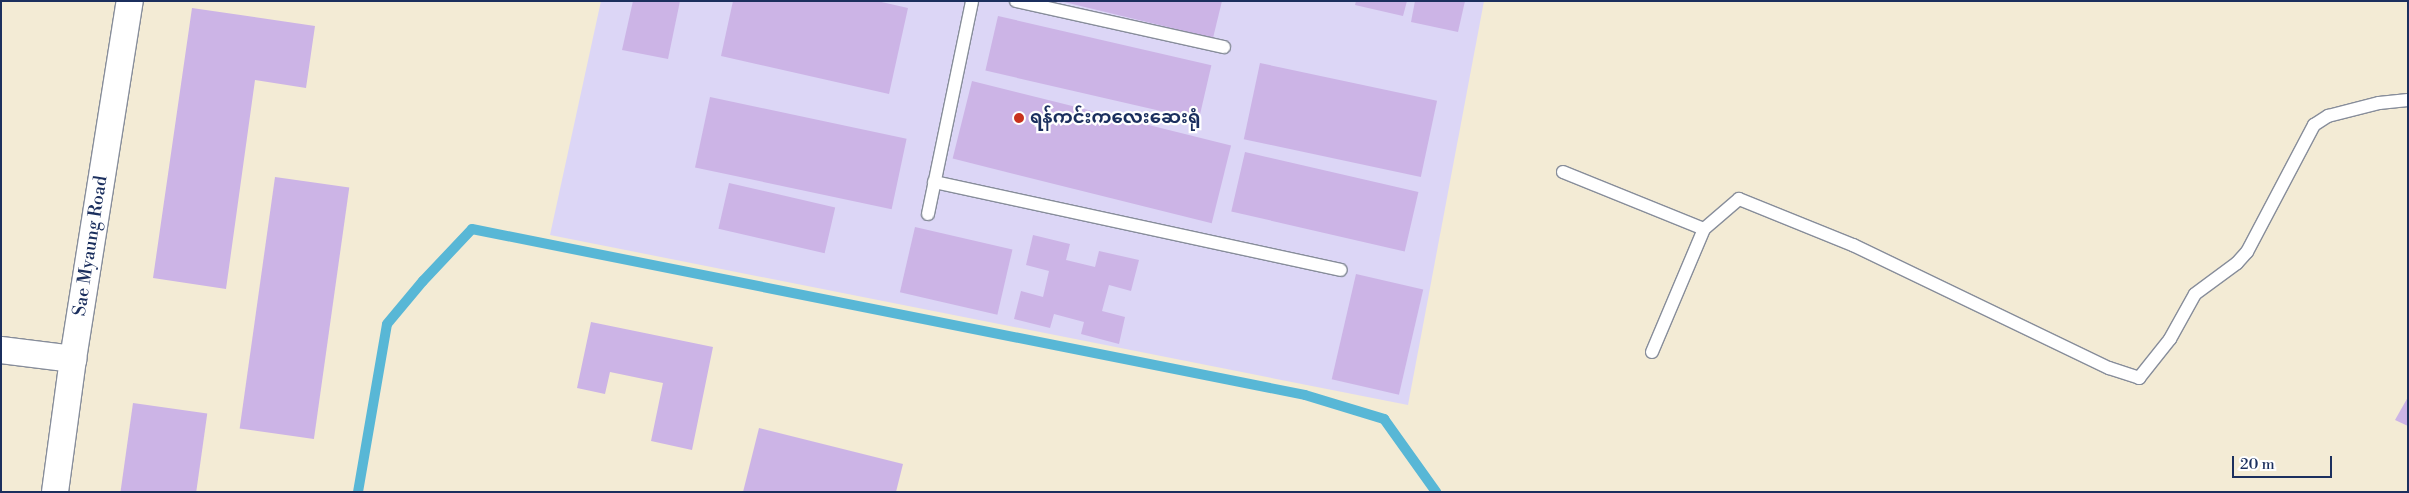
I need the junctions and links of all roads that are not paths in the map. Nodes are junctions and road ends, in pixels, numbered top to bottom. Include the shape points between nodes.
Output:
1 (130, 1) edge
2 (972, 1) edge
3 (1016, 1) edge
4 (1224, 47) dead end
5 (2408, 100) edge
6 (1563, 172) dead end
7 (934, 182) junction
8 (928, 214) dead end
9 (1704, 229) junction
10 (1341, 270) dead end
11 (1, 350) edge
12 (1652, 352) dead end
13 (73, 359) junction
14 (55, 492) edge

1 - 13 street, Sae Myaung Road
2 - 7 lane
3 - 4 lane
5 - 9 lane via 2379,103 2328,116 2314,125 2247,252 2195,294 2170,339 2139,378 2109,368 1854,245 1739,199
6 - 9 lane
7 - 8 lane
7 - 10 lane
9 - 12 lane
11 - 13 street
13 - 14 street, Sae Myaung Road

